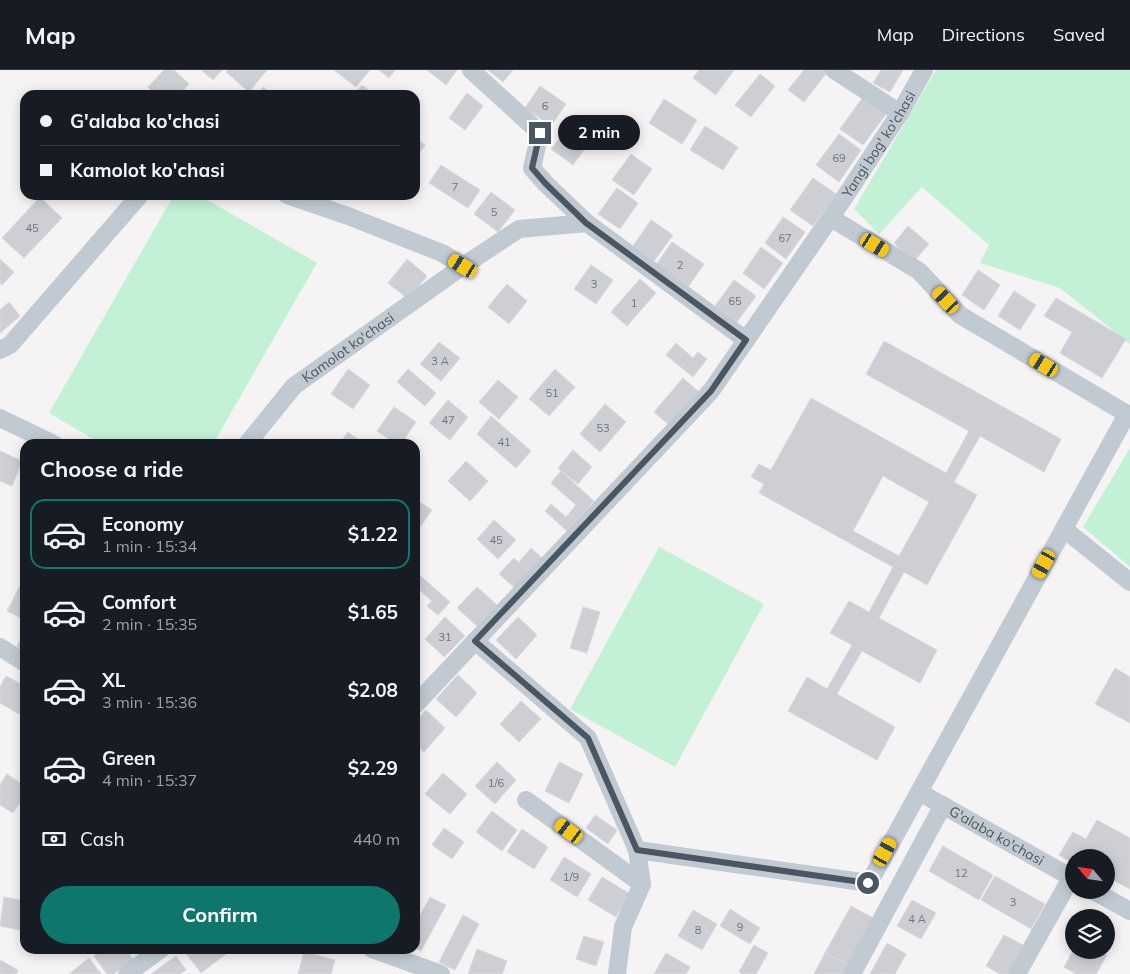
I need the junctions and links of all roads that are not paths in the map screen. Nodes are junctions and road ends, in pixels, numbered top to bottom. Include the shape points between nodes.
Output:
1 (471, 70) edge
2 (834, 70) edge
3 (924, 70) edge
4 (900, 113) junction
5 (136, 200) edge
6 (302, 200) edge
7 (831, 218) junction
8 (586, 223) junction
9 (463, 266) junction
10 (746, 340) junction
11 (0, 350) edge
12 (0, 418) edge
13 (44, 439) edge
14 (251, 439) edge
15 (1064, 530) junction
16 (1130, 582) edge
17 (475, 641) junction
18 (0, 647) edge
19 (20, 660) edge
20 (420, 700) edge
21 (919, 792) junction
22 (526, 800) dead end
23 (943, 805) junction
24 (637, 850) junction
25 (1065, 874) edge
26 (642, 884) junction
27 (1065, 893) edge
28 (1108, 899) edge
29 (1130, 911) edge
30 (154, 954) edge
31 (386, 954) edge
32 (127, 974) edge
33 (441, 974) edge
34 (617, 974) edge
35 (852, 974) edge
36 (1017, 974) edge

1 - 8 street via 540,133 532,168
2 - 4 street
3 - 4 street, Yangi bog' ko'chasi
4 - 7 street, Yangi bog' ko'chasi
5 - 11 street via 10,345
6 - 9 street via 434,250
7 - 10 street, Yangi bog' ko'chasi
7 - 15 street via 919,272 960,315 1127,414
8 - 9 street, Kamolot ko'chasi via 519,229
8 - 10 street
9 - 14 street, Kamolot ko'chasi via 294,386
10 - 17 street, Yangi bog' ko'chasi via 711,391
12 - 13 street
15 - 16 street
15 - 21 street
17 - 20 street, Yangi bog' ko'chasi
17 - 24 street via 588,738
18 - 19 street
21 - 23 street, G'alaba ko'chasi
21 - 24 street via 868,883
22 - 26 street
23 - 25 street, G'alaba ko'chasi
23 - 35 street
24 - 26 street
26 - 34 street via 623,927
27 - 36 street
28 - 29 street
30 - 32 street
31 - 33 street

